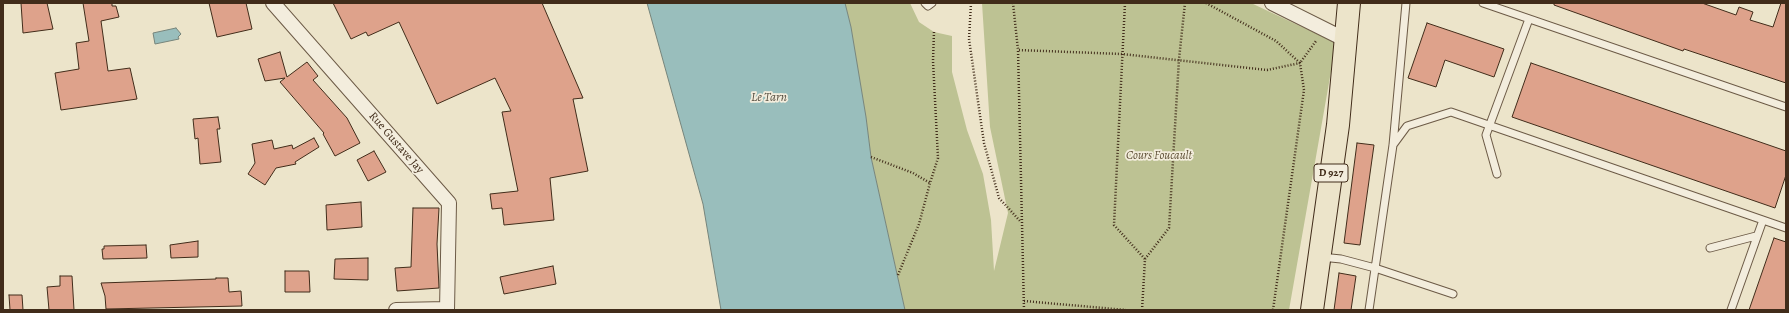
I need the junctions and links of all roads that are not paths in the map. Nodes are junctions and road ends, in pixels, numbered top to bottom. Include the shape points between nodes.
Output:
1 (273, 3) edge
2 (925, 3) edge
3 (932, 3) edge
4 (1272, 3) edge
5 (1349, 3) edge
6 (1357, 3) edge
7 (1406, 3) edge
8 (1482, 3) edge
9 (1529, 19) junction
10 (1347, 36) junction
11 (1786, 107) edge
12 (1490, 125) junction
13 (1393, 145) junction
14 (1497, 174) dead end
15 (1763, 220) junction
16 (1786, 228) edge
17 (1756, 236) junction
18 (1710, 248) dead end
19 (1319, 257) junction
20 (1375, 268) junction
21 (1453, 294) dead end
22 (447, 309) edge
23 (396, 310) edge
24 (1312, 310) edge
25 (1369, 310) edge
26 (1731, 310) edge

1 - 22 street, Rue Gustave Jay via 449,203
2 - 3 lane via 928,6
4 - 10 street via 1338,36
5 - 10 main road, D 927
6 - 10 main road, D 927
7 - 13 lane
8 - 9 lane
9 - 11 lane
9 - 12 lane
10 - 19 main road, D 927 via 1338,125
12 - 13 lane via 1451,112 1407,126
12 - 14 lane via 1486,135
12 - 15 lane
13 - 20 lane
15 - 16 lane
15 - 17 lane
17 - 18 lane
17 - 26 lane
19 - 20 lane
19 - 24 main road, D 927
20 - 21 lane
20 - 25 lane
22 - 23 street

